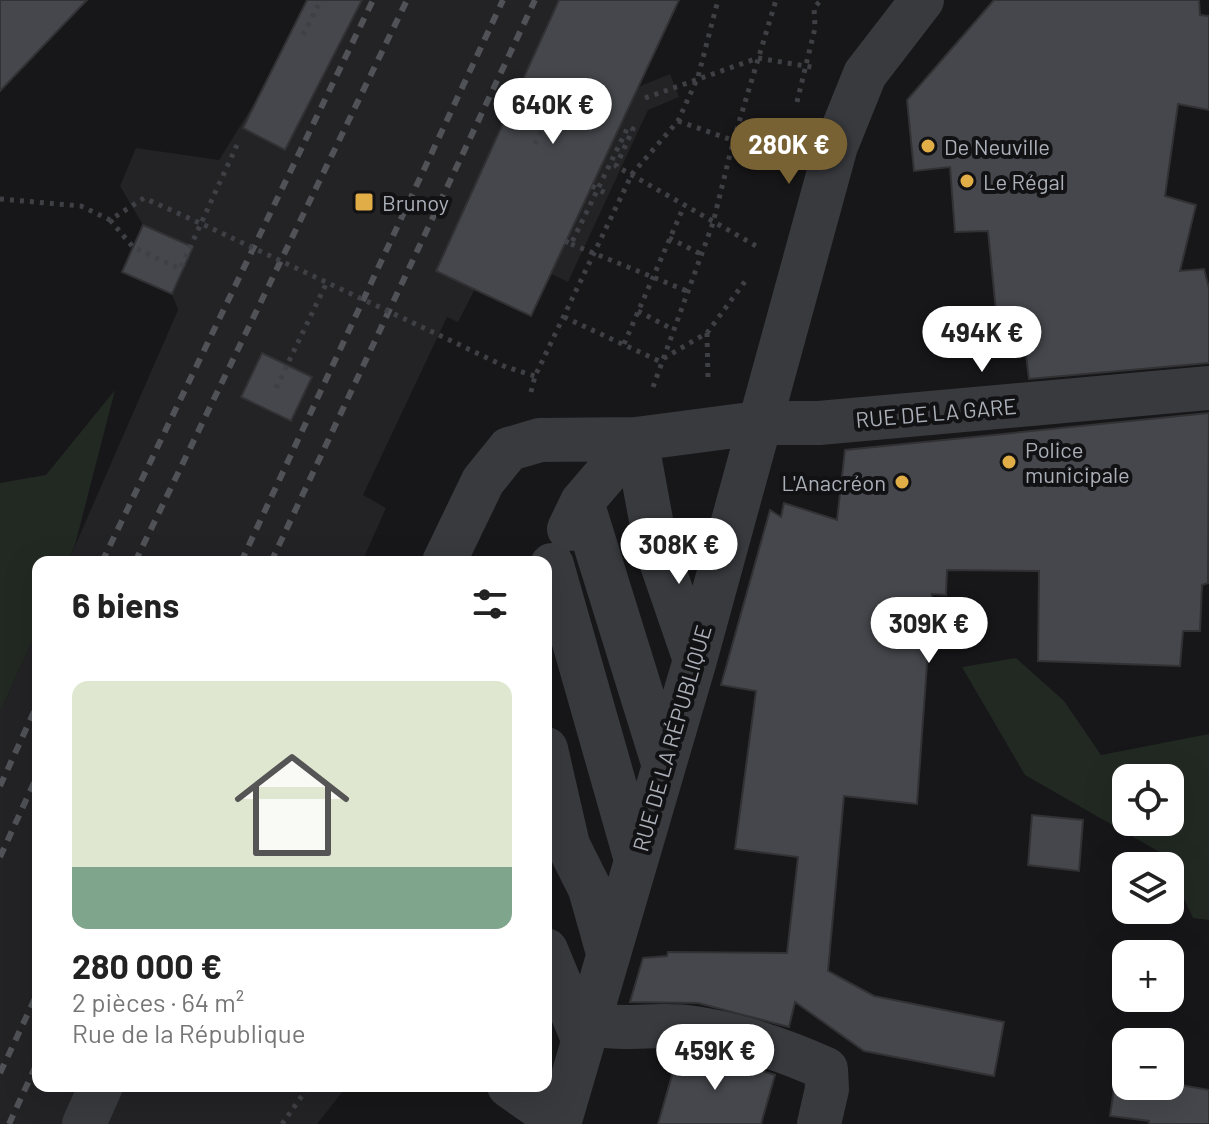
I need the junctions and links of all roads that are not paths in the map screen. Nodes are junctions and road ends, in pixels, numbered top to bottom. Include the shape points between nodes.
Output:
1 (922, 0) edge
2 (1209, 388) edge
3 (758, 423) junction
4 (636, 439) junction
5 (582, 502) junction
6 (447, 556) edge
7 (552, 565) edge
8 (552, 581) edge
9 (695, 660) junction
10 (664, 766) junction
11 (552, 775) edge
12 (636, 860) junction
13 (608, 953) junction
14 (552, 962) edge
15 (586, 1031) junction
16 (98, 1092) edge
17 (517, 1092) edge
18 (550, 1092) edge
19 (559, 1122) edge
20 (812, 1123) edge
21 (84, 1124) edge

1 - 3 street, RUE DE LA RÉPUBLIQUE via 865,74 836,146
2 - 3 street, RUE DE LA GARE via 819,423
3 - 4 street, RUE DE LA GARE
3 - 9 street, RUE DE LA RÉPUBLIQUE
4 - 5 street
4 - 6 street, RUE DE LA GARE via 540,440 509,449 483,481
4 - 9 street via 656,547
5 - 7 street
5 - 10 street
8 - 12 street
9 - 10 street, RUE DE LA RÉPUBLIQUE
10 - 12 street, RUE DE LA RÉPUBLIQUE
11 - 13 street via 568,845 590,889
12 - 13 street, RUE DE LA RÉPUBLIQUE
13 - 15 street, RUE DE LA RÉPUBLIQUE
14 - 15 street
15 - 19 street, RUE DE LA RÉPUBLIQUE
15 - 20 street via 692,1027 782,1049 826,1069 827,1089
16 - 21 street
17 - 19 street
18 - 19 street

